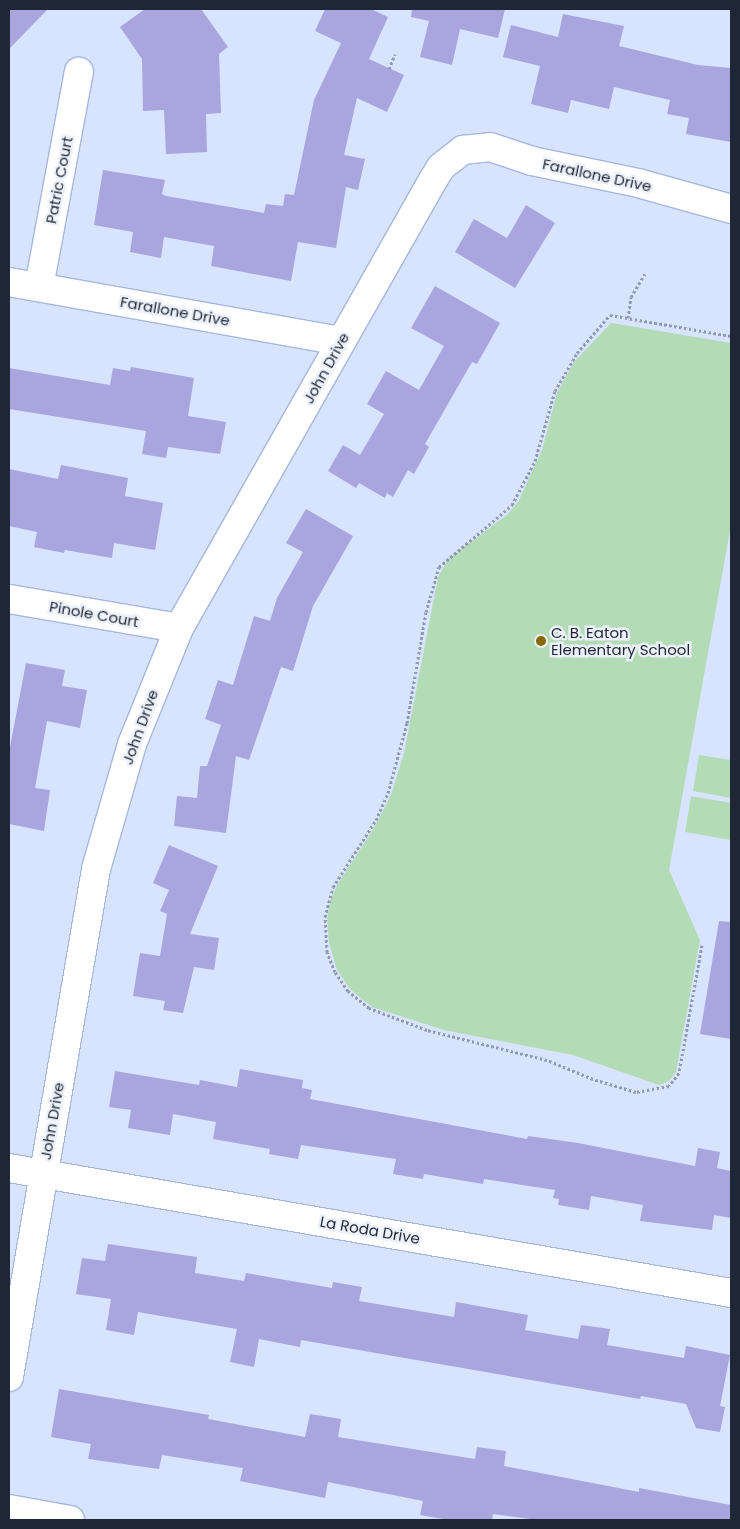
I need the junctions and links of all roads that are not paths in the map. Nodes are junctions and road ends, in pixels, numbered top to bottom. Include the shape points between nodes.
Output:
1 (79, 72) dead end
2 (463, 150) joint
3 (731, 209) edge
4 (9, 282) edge
5 (39, 287) junction
6 (342, 341) junction
7 (9, 599) edge
8 (180, 628) junction
9 (9, 1168) edge
10 (43, 1174) junction
11 (731, 1293) edge
12 (9, 1376) edge
13 (9, 1509) edge
14 (70, 1520) edge

1 - 5 street, Patric Court
2 - 3 street, Farallone Drive via 490,147 588,175 646,184
2 - 6 street, John Drive via 441,167 432,180
4 - 5 street, Farallone Drive
5 - 6 street, Farallone Drive
6 - 8 street, John Drive
7 - 8 street, Pinole Court
8 - 10 street, John Drive via 132,744 96,869
9 - 10 street, La Roda Drive
10 - 11 street, La Roda Drive
10 - 12 street, John Drive
13 - 14 street

